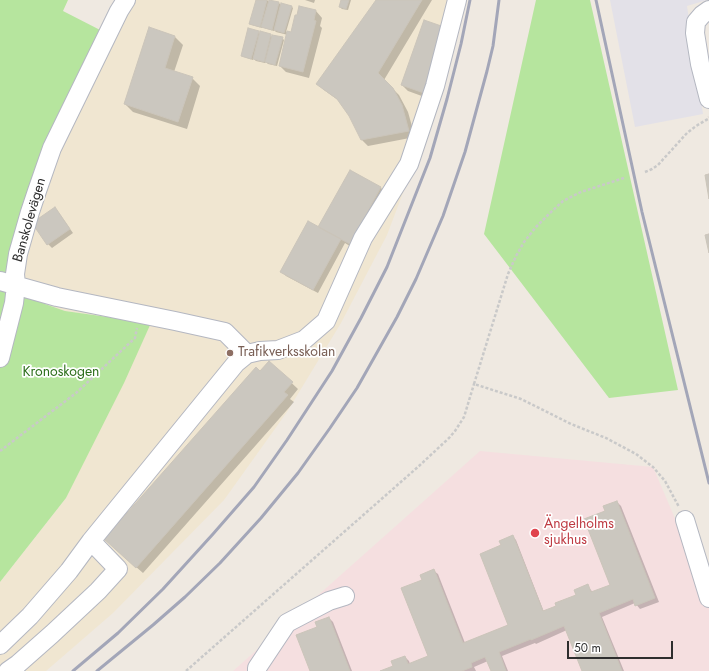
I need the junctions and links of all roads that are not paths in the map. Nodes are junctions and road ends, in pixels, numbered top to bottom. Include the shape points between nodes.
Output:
1 (126, 0) edge
2 (457, 0) edge
3 (709, 10) edge
4 (709, 99) edge
5 (8, 283) edge
6 (247, 354) junction
7 (0, 358) edge
8 (685, 520) road end
9 (91, 541) junction
10 (345, 596) dead end
11 (709, 598) edge
12 (0, 645) edge
13 (8, 671) edge
14 (257, 671) edge

1 - 5 street, Banskolevägen via 52,148 30,212 15,274
2 - 6 street via 435,86 409,164 363,238 326,321 304,340 278,350
3 - 4 street via 696,22 695,33
5 - 6 street via 57,298 225,332
5 - 7 street, Banskolevägen via 14,303
6 - 9 street via 236,363
8 - 11 street
9 - 12 street via 40,605
9 - 13 street via 118,569 52,634
10 - 14 street via 329,601 287,623

